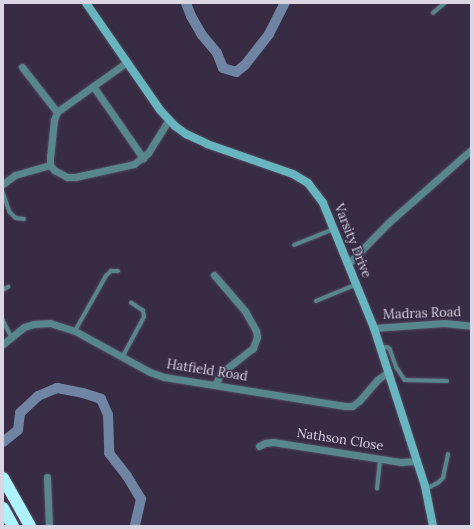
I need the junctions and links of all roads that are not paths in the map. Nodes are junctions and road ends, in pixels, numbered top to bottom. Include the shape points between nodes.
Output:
1 (86, 3) edge
2 (444, 3) edge
3 (433, 13) dead end
4 (128, 62) junction
5 (22, 67) dead end
6 (93, 86) junction
7 (57, 112) junction
8 (169, 120) junction
9 (471, 150) edge
10 (143, 158) junction
11 (50, 165) junction
12 (3, 184) edge
13 (3, 192) edge
14 (24, 219) dead end
15 (335, 229) junction
16 (294, 245) dead end
17 (348, 264) junction
18 (118, 271) dead end
19 (214, 275) dead end
20 (356, 284) junction
21 (8, 287) dead end
22 (3, 290) edge
23 (316, 301) dead end
24 (130, 303) dead end
25 (3, 320) edge
26 (471, 326) edge
27 (374, 328) junction
28 (75, 331) junction
29 (11, 336) junction
30 (3, 344) edge
31 (380, 348) junction
32 (123, 356) junction
33 (388, 372) junction
34 (447, 381) dead end
35 (215, 385) junction
36 (259, 446) dead end
37 (448, 455) dead end
38 (380, 459) junction
39 (417, 461) junction
40 (47, 477) dead end
41 (3, 478) edge
42 (377, 489) dead end
43 (426, 489) junction
44 (3, 508) edge
45 (13, 526) edge
46 (30, 526) edge
47 (49, 526) edge
48 (433, 526) edge

1 - 4 street, Varsity Drive
2 - 3 lane
4 - 6 street
4 - 8 street, Varsity Drive
5 - 7 street
6 - 7 street
6 - 10 street
7 - 11 street
8 - 10 street
8 - 15 street, Varsity Drive via 190,137 286,171 304,180 323,202
9 - 17 street via 388,223
10 - 11 street via 130,165 75,177 59,174
11 - 12 street via 15,175
13 - 14 lane via 10,212 16,218
15 - 16 lane
15 - 17 street, Varsity Drive
17 - 20 street, Varsity Drive
18 - 28 lane via 111,271 106,276
19 - 35 street via 242,307 257,337 252,348 221,373
20 - 23 lane
20 - 27 street, Varsity Drive
21 - 22 lane
24 - 32 lane via 143,311 144,317
25 - 29 lane
26 - 27 street, Madras Road via 444,323
27 - 31 street, Varsity Drive
28 - 29 street, Hatfield Road via 64,326 43,323 24,327
28 - 32 street, Hatfield Road
29 - 30 street, Hatfield Road
31 - 33 street, Varsity Drive
31 - 34 lane via 390,349 405,380
32 - 35 street, Hatfield Road via 164,377
33 - 35 street, Hatfield Road via 377,380 359,401 349,406
33 - 39 street, Varsity Drive
36 - 38 street, Nathson Close via 265,442 273,442
37 - 43 lane via 443,478
38 - 39 street, Nathson Close
38 - 42 lane
39 - 43 street, Varsity Drive
40 - 47 street
41 - 46 highway
43 - 48 street, Varsity Drive
44 - 45 highway

